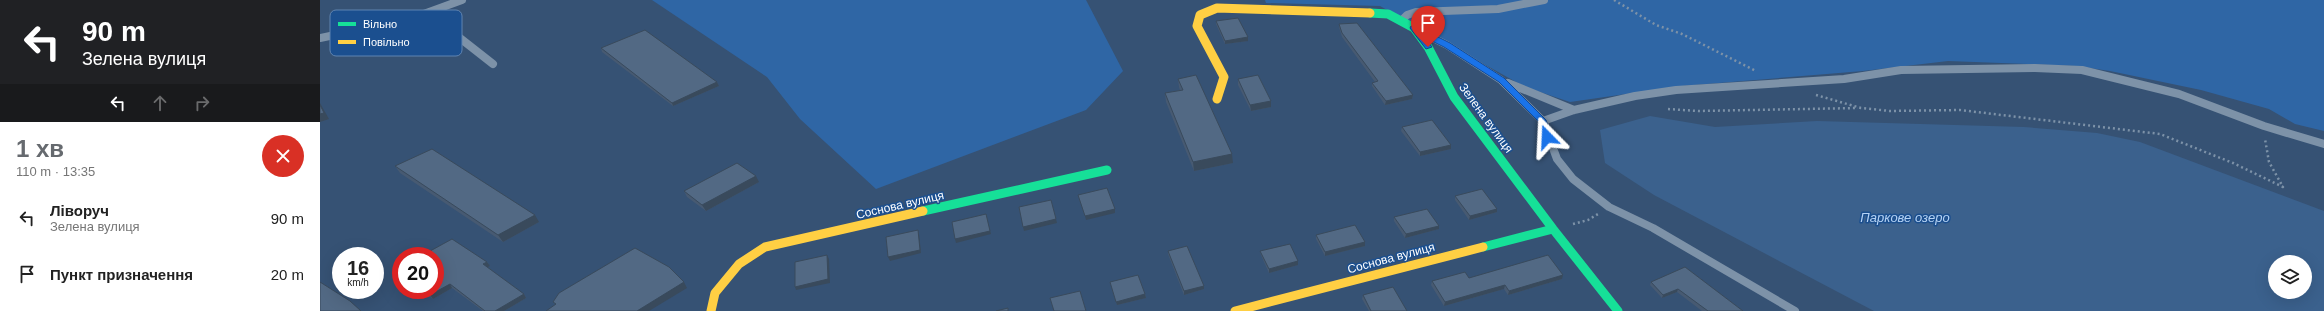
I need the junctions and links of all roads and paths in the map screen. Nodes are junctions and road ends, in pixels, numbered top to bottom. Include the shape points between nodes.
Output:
1 (462, 0) edge
2 (1544, 0) edge
3 (1614, 0) edge
4 (436, 10) edge
5 (1401, 21) junction
6 (1414, 28) junction
7 (330, 36) edge
8 (320, 38) edge
9 (462, 40) edge
10 (493, 64) dead end
11 (1760, 73) dead end
12 (1502, 80) junction
13 (1814, 94) dead end
14 (1217, 99) dead end
15 (1861, 108) junction
16 (1668, 109) dead end
17 (1574, 110) junction
18 (1543, 121) junction
19 (2264, 126) junction
20 (2324, 144) edge
21 (1106, 170) dead end
22 (1609, 207) junction
23 (1553, 229) junction
24 (711, 311) edge
25 (1235, 311) edge
26 (1618, 311) edge
27 (1794, 311) edge

1 - 4 lane
2 - 5 lane via 1498,9 1416,12 1407,15
3 - 11 path via 1656,25 1682,34
5 - 6 street, Зелена вулиця
5 - 14 street, Зелена вулиця via 1388,14 1334,10 1217,8 1200,15 1197,26 1224,78
6 - 12 lane via 1447,45
6 - 23 street, Зелена вулиця via 1428,47 1454,97
7 - 8 lane
9 - 10 lane
12 - 17 lane
12 - 18 lane
13 - 15 path
15 - 16 path via 1698,111
15 - 19 path via 1890,111 1960,110 2160,134 2219,157 2284,187 2269,162
17 - 18 lane
17 - 19 lane via 1635,96 1676,90 1836,79 1901,70 2035,68 2082,70 2171,92
18 - 22 lane via 1557,159 1573,179
19 - 20 lane
21 - 24 street, Соснова вулиця via 765,247 739,264 715,293
22 - 23 path via 1588,220
22 - 27 lane via 1653,228
23 - 25 street, Соснова вулиця
23 - 26 street, Зелена вулиця

